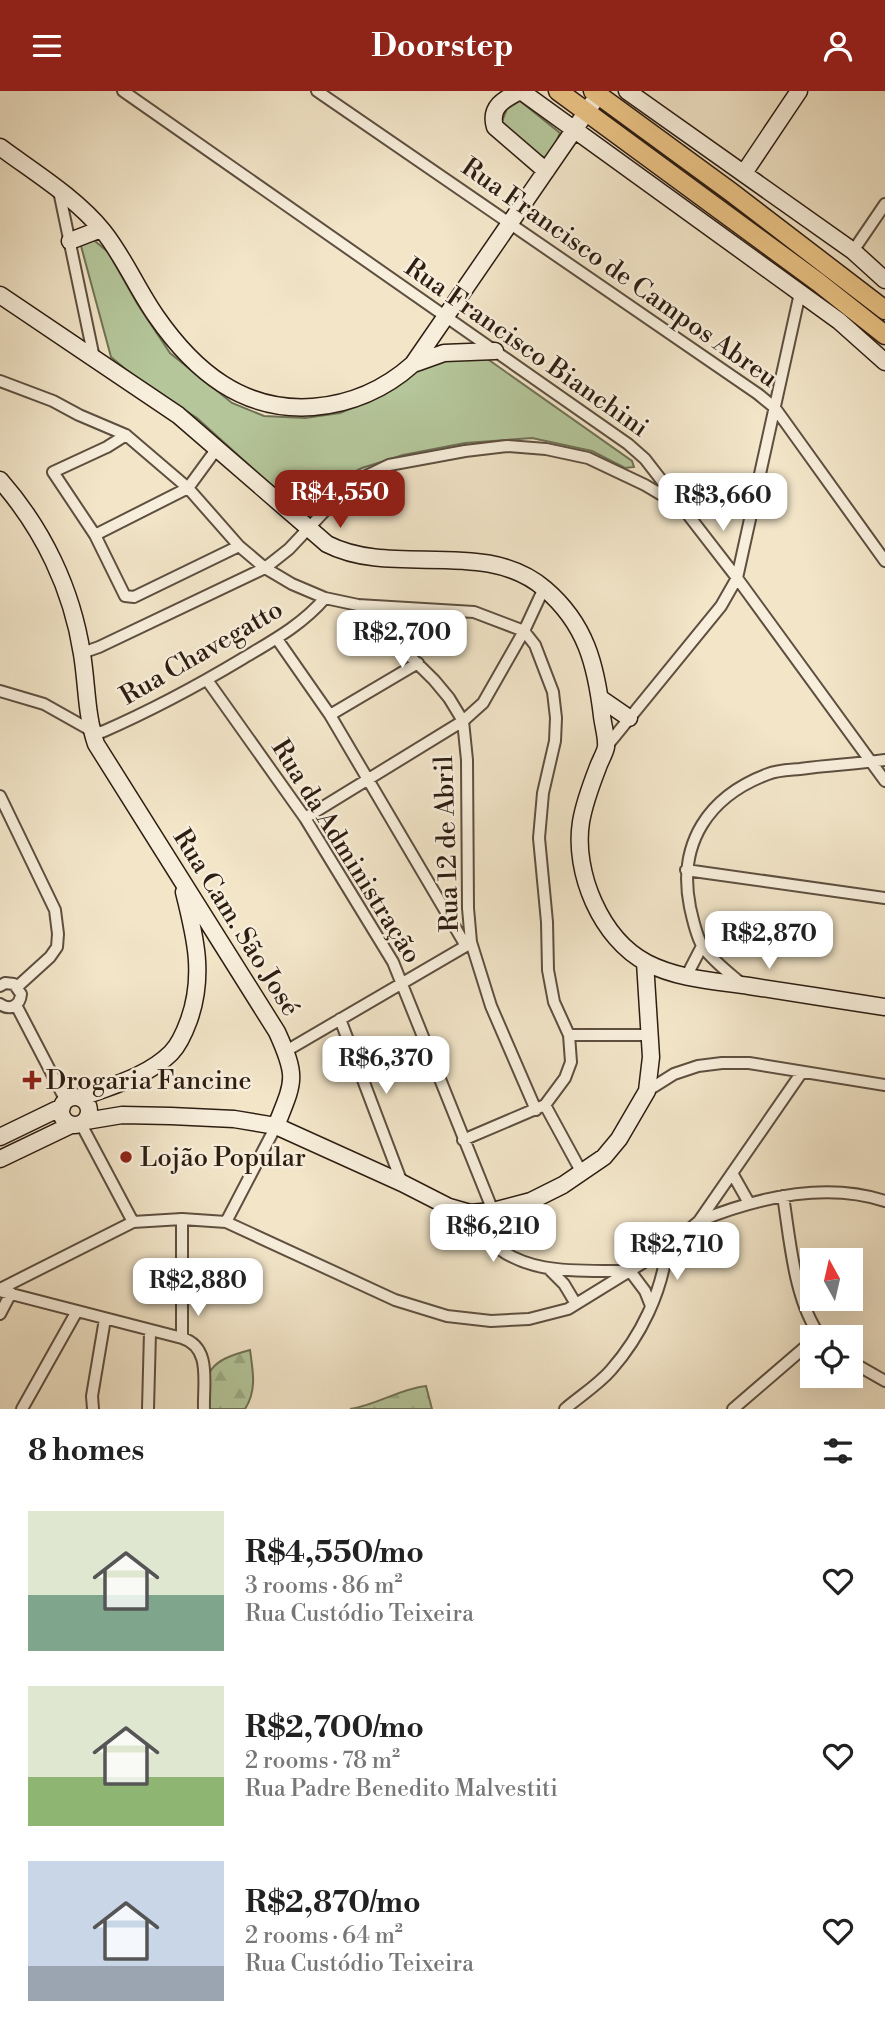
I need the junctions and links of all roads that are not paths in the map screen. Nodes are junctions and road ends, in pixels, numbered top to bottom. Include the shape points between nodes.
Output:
1 (123, 91) edge
2 (317, 91) edge
3 (521, 91) edge
4 (558, 91) edge
5 (627, 91) edge
6 (800, 91) edge
7 (597, 92) edge
8 (587, 111) junction
9 (573, 130) junction
10 (0, 148) edge
11 (546, 171) junction
12 (744, 173) junction
13 (60, 191) junction
14 (885, 204) edge
15 (511, 222) junction
16 (101, 229) junction
17 (69, 241) junction
18 (853, 251) junction
19 (885, 280) edge
20 (800, 293) junction
21 (2, 300) edge
22 (885, 310) edge
23 (446, 317) junction
24 (885, 335) edge
25 (495, 351) junction
26 (94, 358) junction
27 (885, 362) edge
28 (413, 364) junction
29 (0, 381) edge
30 (775, 408) junction
31 (126, 435) junction
32 (218, 447) junction
33 (0, 480) edge
34 (188, 488) junction
35 (685, 509) junction
36 (308, 528) junction
37 (95, 535) junction
38 (239, 547) junction
39 (885, 561) edge
40 (265, 568) junction
41 (737, 578) junction
42 (544, 587) junction
43 (326, 599) junction
44 (358, 605) junction
45 (524, 631) junction
46 (277, 639) junction
47 (82, 653) junction
48 (418, 663) junction
49 (206, 680) junction
50 (0, 691) edge
51 (600, 698) junction
52 (330, 715) junction
53 (629, 718) junction
54 (463, 721) junction
55 (92, 731) junction
56 (606, 747) junction
57 (885, 759) edge
58 (871, 762) junction
59 (368, 780) junction
60 (885, 781) edge
61 (0, 796) edge
62 (305, 818) junction
63 (686, 870) junction
64 (180, 876) junction
65 (885, 898) edge
66 (217, 935) junction
67 (196, 942) junction
68 (468, 944) junction
69 (702, 946) junction
70 (645, 962) junction
71 (686, 977) junction
72 (403, 982) junction
73 (0, 985) edge
74 (743, 985) junction
75 (17, 987) junction
76 (0, 1005) edge
77 (16, 1005) junction
78 (885, 1007) edge
79 (340, 1019) junction
80 (569, 1034) junction
81 (650, 1035) junction
82 (286, 1051) junction
83 (802, 1072) junction
84 (885, 1085) edge
85 (646, 1091) junction
86 (73, 1102) junction
87 (541, 1108) junction
88 (122, 1115) junction
89 (79, 1123) junction
90 (276, 1126) junction
91 (0, 1137) edge
92 (463, 1140) junction
93 (0, 1159) edge
94 (582, 1173) junction
95 (732, 1173) junction
96 (402, 1183) junction
97 (783, 1196) junction
98 (885, 1201) edge
99 (749, 1203) junction
100 (493, 1211) junction
101 (470, 1213) junction
102 (182, 1219) junction
103 (699, 1221) junction
104 (133, 1222) junction
105 (226, 1222) junction
106 (667, 1248) junction
107 (550, 1270) junction
108 (630, 1272) junction
109 (4, 1291) edge
110 (576, 1304) junction
111 (650, 1306) junction
112 (77, 1311) junction
113 (0, 1314) edge
114 (105, 1319) junction
115 (812, 1325) edge
116 (150, 1332) junction
117 (182, 1338) junction
118 (800, 1352) edge
119 (863, 1368) edge
120 (885, 1381) edge
121 (92, 1396) junction
122 (22, 1409) edge
123 (85, 1409) edge
124 (93, 1409) edge
125 (148, 1409) edge
126 (204, 1409) edge
127 (565, 1409) edge
128 (733, 1409) edge

1 - 23 street, Rua Francisco Bianchini
2 - 15 street, Rua Francisco de Campos Abreu
3 - 9 street
3 - 11 street via 497,106 495,127
4 - 8 main road
5 - 12 street
6 - 12 street
7 - 8 street
7 - 22 main road
8 - 9 street
8 - 24 main road
9 - 11 street
9 - 20 street
10 - 13 street
11 - 15 street
12 - 18 street
13 - 16 street
13 - 17 street
14 - 18 street
15 - 23 street
15 - 30 street, Rua Francisco de Campos Abreu
16 - 17 street
16 - 28 street via 180,347 241,396 297,408 327,406 367,394
17 - 26 street
18 - 19 street
20 - 27 street
20 - 30 street
21 - 26 street
23 - 25 street, Rua Francisco Bianchini
23 - 28 street
25 - 28 street via 444,353
25 - 35 street, Rua Francisco Bianchini via 628,444
26 - 32 street
29 - 31 street
30 - 39 street, Rua Francisco de Campos Abreu
30 - 41 street
31 - 34 street
31 - 37 street via 53,473
32 - 34 street
32 - 36 street
33 - 47 street, Rua Cam. São José via 38,530 65,589
34 - 37 street
34 - 38 street
35 - 36 street via 588,458 507,446 389,465 335,500
35 - 41 street, Rua Francisco Bianchini
36 - 40 street
36 - 42 street via 327,544 366,558 473,561 527,577
37 - 38 street via 129,597
38 - 40 street
40 - 43 street
40 - 47 street
41 - 53 street via 721,606
41 - 58 street, Rua Francisco Bianchini
42 - 45 street
42 - 51 street via 576,625 588,648
43 - 44 street
43 - 46 street, Rua Chavegatto
44 - 45 street via 461,610
44 - 48 street, Rua 12 de Abril
45 - 54 street via 483,703
45 - 80 street via 544,665 556,718 539,838 550,988
46 - 49 street, Rua Chavegatto
46 - 52 street
47 - 55 street, Rua Cam. São José
48 - 52 street
48 - 54 street, Rua 12 de Abril
49 - 55 street, Rua Chavegatto via 118,725
49 - 62 street, Rua da Administração
50 - 55 street via 44,704
51 - 53 street
51 - 56 street
52 - 59 street
53 - 56 street
54 - 59 street
54 - 68 street, Rua 12 de Abril
55 - 64 street, Rua Cam. São José
56 - 70 street via 581,823 582,869 598,913
57 - 58 street
58 - 60 street, Rua Francisco Bianchini
58 - 63 street via 771,773 738,787 704,820
59 - 62 street
59 - 68 street
61 - 75 street via 54,910 58,934 50,957
62 - 72 street, Rua da Administração
63 - 65 street
63 - 69 street via 693,922
64 - 66 street, Rua Cam. São José
64 - 67 street
66 - 67 street
66 - 82 street, Rua Cam. São José
67 - 86 street via 197,994 172,1052 138,1076
68 - 72 street
68 - 87 street, Rua 12 de Abril via 491,1006
69 - 71 street
69 - 74 street
70 - 71 street
70 - 81 street
71 - 74 street
72 - 79 street
72 - 92 street, Rua da Administração
73 - 75 street
74 - 78 street
75 - 77 street via 20,998
76 - 77 street
77 - 86 street
79 - 82 street
79 - 96 street
80 - 81 street
80 - 87 street via 571,1062 560,1086
81 - 85 street
82 - 90 street, Rua Cam. São José via 292,1082
83 - 84 street
83 - 85 street via 722,1063 674,1074
83 - 95 street
85 - 94 street via 619,1139
86 - 88 street
86 - 89 street via 88,1115
86 - 89 street via 62,1118
86 - 91 street
87 - 92 street
87 - 94 street, Rua 12 de Abril
88 - 89 street
88 - 90 street via 234,1119
89 - 93 street
89 - 104 street
90 - 96 street
90 - 105 street, Rua Cam. São José
92 - 100 street, Rua da Administração
94 - 100 street via 531,1201
95 - 99 street
95 - 103 street
96 - 101 street
97 - 98 street via 847,1193
97 - 99 street
97 - 115 street via 794,1262
99 - 103 street
100 - 101 street
101 - 107 street via 502,1252
102 - 104 street
102 - 105 street
102 - 117 street
103 - 106 street
104 - 109 street
105 - 110 street via 395,1300 447,1315 491,1321 529,1319
106 - 108 street
106 - 111 street via 662,1278
107 - 108 street
107 - 110 street
108 - 110 street
108 - 111 street
109 - 112 street
109 - 113 street
111 - 127 street via 609,1372
112 - 114 street
112 - 122 street
114 - 116 street
114 - 121 street
116 - 117 street
116 - 125 street
117 - 126 street via 203,1356
118 - 128 street
119 - 120 street
121 - 123 street
121 - 124 street

